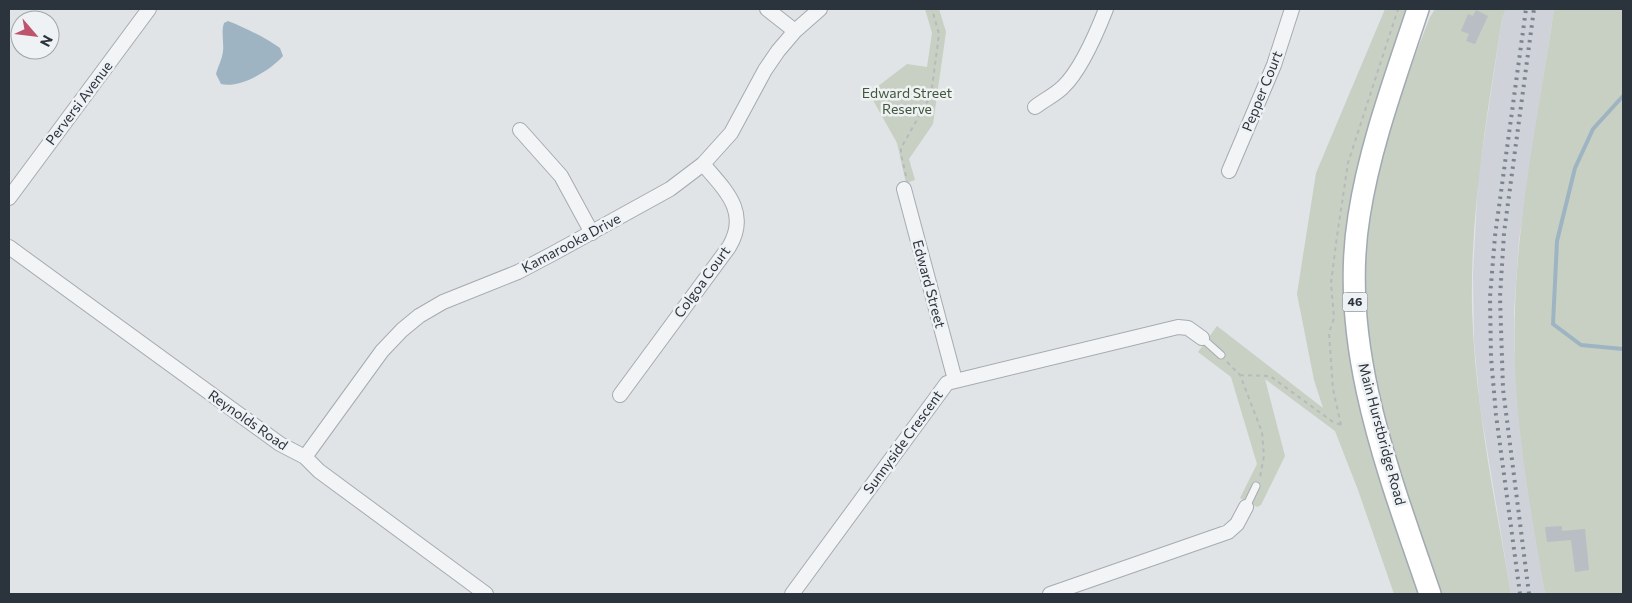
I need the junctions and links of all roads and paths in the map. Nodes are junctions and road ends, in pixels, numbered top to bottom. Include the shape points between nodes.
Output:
1 (149, 9) edge
2 (767, 9) edge
3 (820, 9) edge
4 (932, 9) edge
5 (1106, 9) edge
6 (1292, 9) edge
7 (1418, 9) edge
8 (795, 31) junction
9 (1035, 107) dead end
10 (520, 130) dead end
11 (704, 164) junction
12 (1228, 171) dead end
13 (905, 189) joint
14 (9, 198) edge
15 (592, 233) junction
16 (9, 247) edge
17 (1202, 338) joint
18 (1221, 355) joint
19 (1240, 375) junction
20 (955, 380) junction
21 (620, 395) dead end
22 (1341, 425) dead end
23 (305, 457) junction
24 (1256, 486) joint
25 (1245, 507) joint
26 (486, 594) edge
27 (792, 594) edge
28 (1050, 594) edge
29 (1430, 594) edge

1 - 14 street, Perversi Avenue
2 - 8 street
3 - 8 street, Kamarooka Drive
4 - 13 path via 939,34 931,95 901,150
5 - 9 street via 1071,78
6 - 12 street, Pepper Court via 1274,65
7 - 29 main road, Main Hurstbridge Road / 46 via 1368,173 1357,230 1354,284 1369,397
8 - 11 street, Kamarooka Drive via 768,65 731,132
10 - 15 street via 561,176
11 - 15 street, Kamarooka Drive via 670,189
11 - 21 street, Colgoa Court via 733,203 737,218 734,235
13 - 20 street, Edward Street
15 - 23 street, Kamarooka Drive via 518,272 443,302 410,322 388,343
16 - 23 street, Reynolds Road via 264,432
17 - 18 lane
17 - 20 street, Sunnyside Crescent via 1178,327
18 - 19 path
19 - 22 path via 1270,376
19 - 24 path via 1264,443 1263,467
20 - 27 street, Sunnyside Crescent via 945,384
23 - 26 street, Reynolds Road via 318,471
24 - 25 lane
25 - 28 street via 1237,524 1228,532

